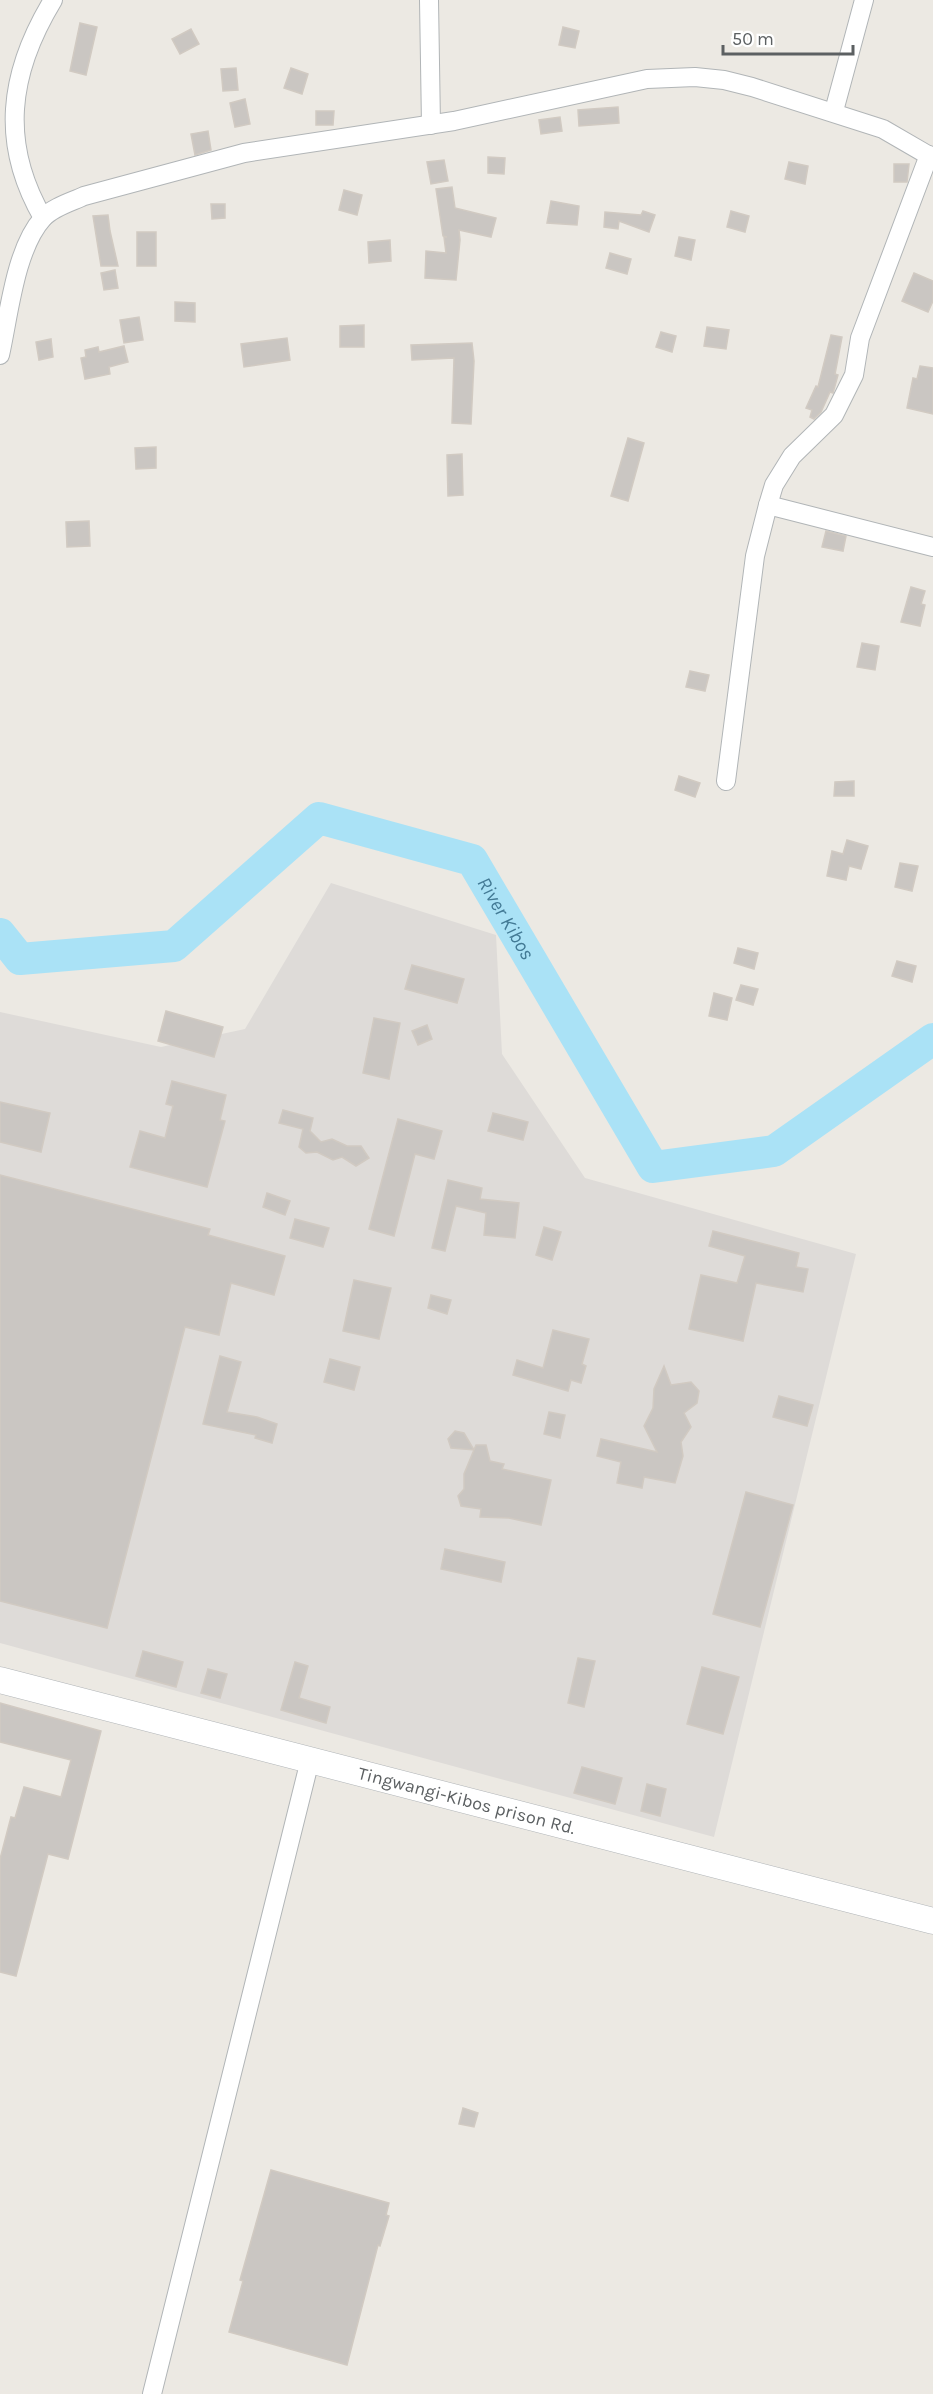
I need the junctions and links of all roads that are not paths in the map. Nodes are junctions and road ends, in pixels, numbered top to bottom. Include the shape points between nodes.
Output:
1 (53, 0) edge
2 (429, 0) edge
3 (864, 0) edge
4 (834, 111) junction
5 (431, 125) junction
6 (931, 156) edge
7 (43, 218) junction
8 (0, 355) edge
9 (768, 505) junction
10 (933, 547) edge
11 (726, 781) dead end
12 (0, 1680) edge
13 (310, 1760) junction
14 (933, 1921) edge
15 (152, 2394) edge

1 - 7 street via 21,60 7,130 11,175
2 - 5 street
3 - 4 street
4 - 5 street via 724,80 671,77
4 - 6 street via 883,129
5 - 7 street via 244,153 84,196
6 - 9 street via 860,338 854,375 834,415 792,456 774,485
7 - 8 street via 22,261
9 - 10 street
9 - 11 street via 755,556
12 - 13 street, Tingwangi-Kibos prison Rd.
13 - 14 street, Tingwangi-Kibos prison Rd.
13 - 15 street

